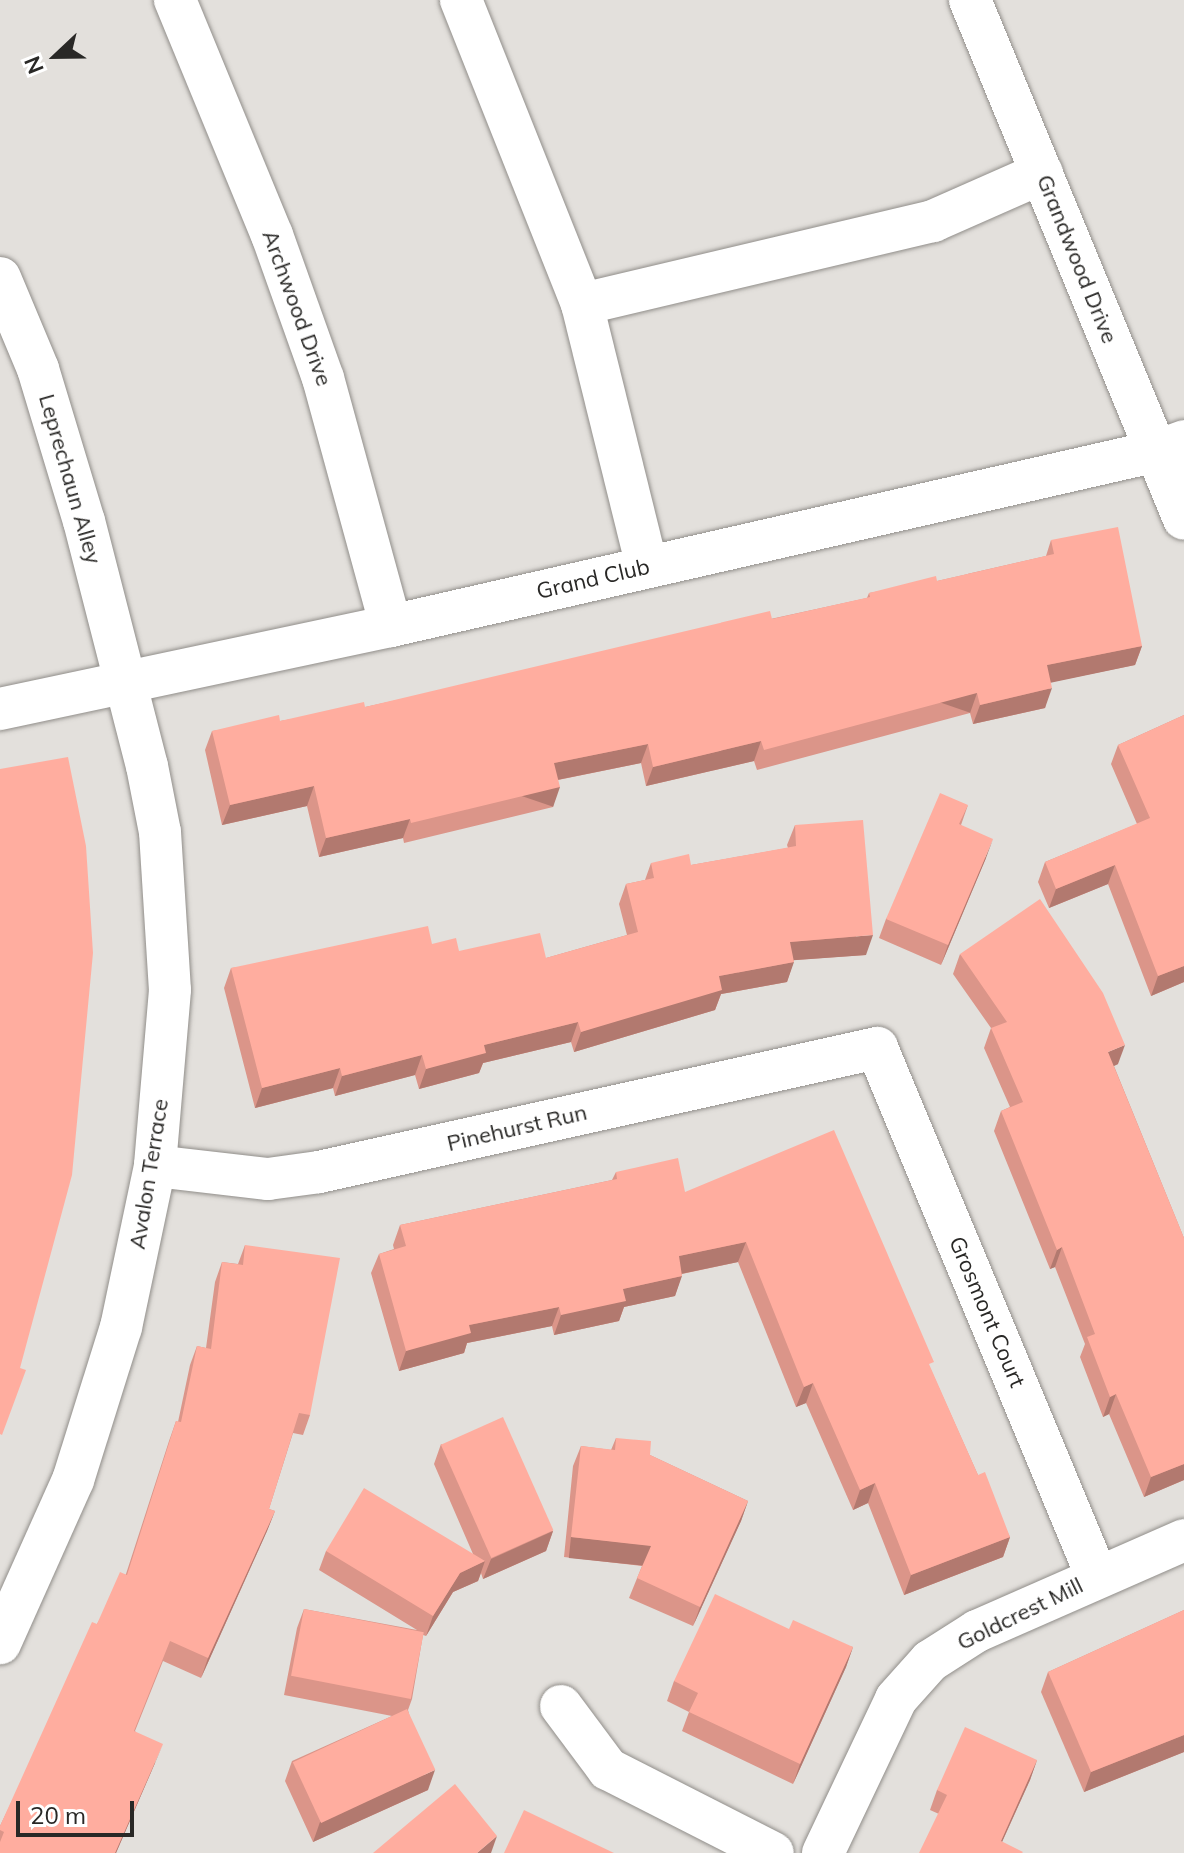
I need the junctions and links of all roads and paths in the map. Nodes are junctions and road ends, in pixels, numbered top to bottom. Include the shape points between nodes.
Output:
1 (175, 0) edge
2 (461, 0) edge
3 (970, 0) edge
4 (1042, 173) junction
5 (0, 278) edge
6 (582, 304) junction
7 (1170, 446) edge
8 (1184, 519) edge
9 (647, 567) junction
10 (391, 626) junction
11 (128, 684) junction
12 (0, 709) edge
13 (877, 1048) joint
14 (155, 1166) junction
15 (1184, 1540) edge
16 (1097, 1577) junction
17 (0, 1643) edge
18 (561, 1706) dead end
19 (773, 1853) edge
20 (823, 1853) edge

1 - 10 street, Archwood Drive via 272,235 323,378
2 - 6 street
3 - 4 street, Grandwood Drive
4 - 6 street via 933,221
4 - 7 street, Grandwood Drive
5 - 11 street, Leprechaun Alley via 38,369
6 - 9 street
7 - 8 street, Grandwood Drive
7 - 9 street, Grand Club
9 - 10 street, Grand Club
10 - 11 street, Grand Club
11 - 12 street, Grand Club
11 - 14 street, Avalon Terrace via 160,832 167,903 169,1018
13 - 14 street, Pinehurst Run via 319,1172 268,1179
13 - 16 street, Grosmont Court
14 - 17 street, Avalon Terrace via 102,1391 73,1480
15 - 16 street, Goldcrest Mill
16 - 20 street, Goldcrest Mill via 977,1631 910,1681
18 - 19 street via 608,1769

